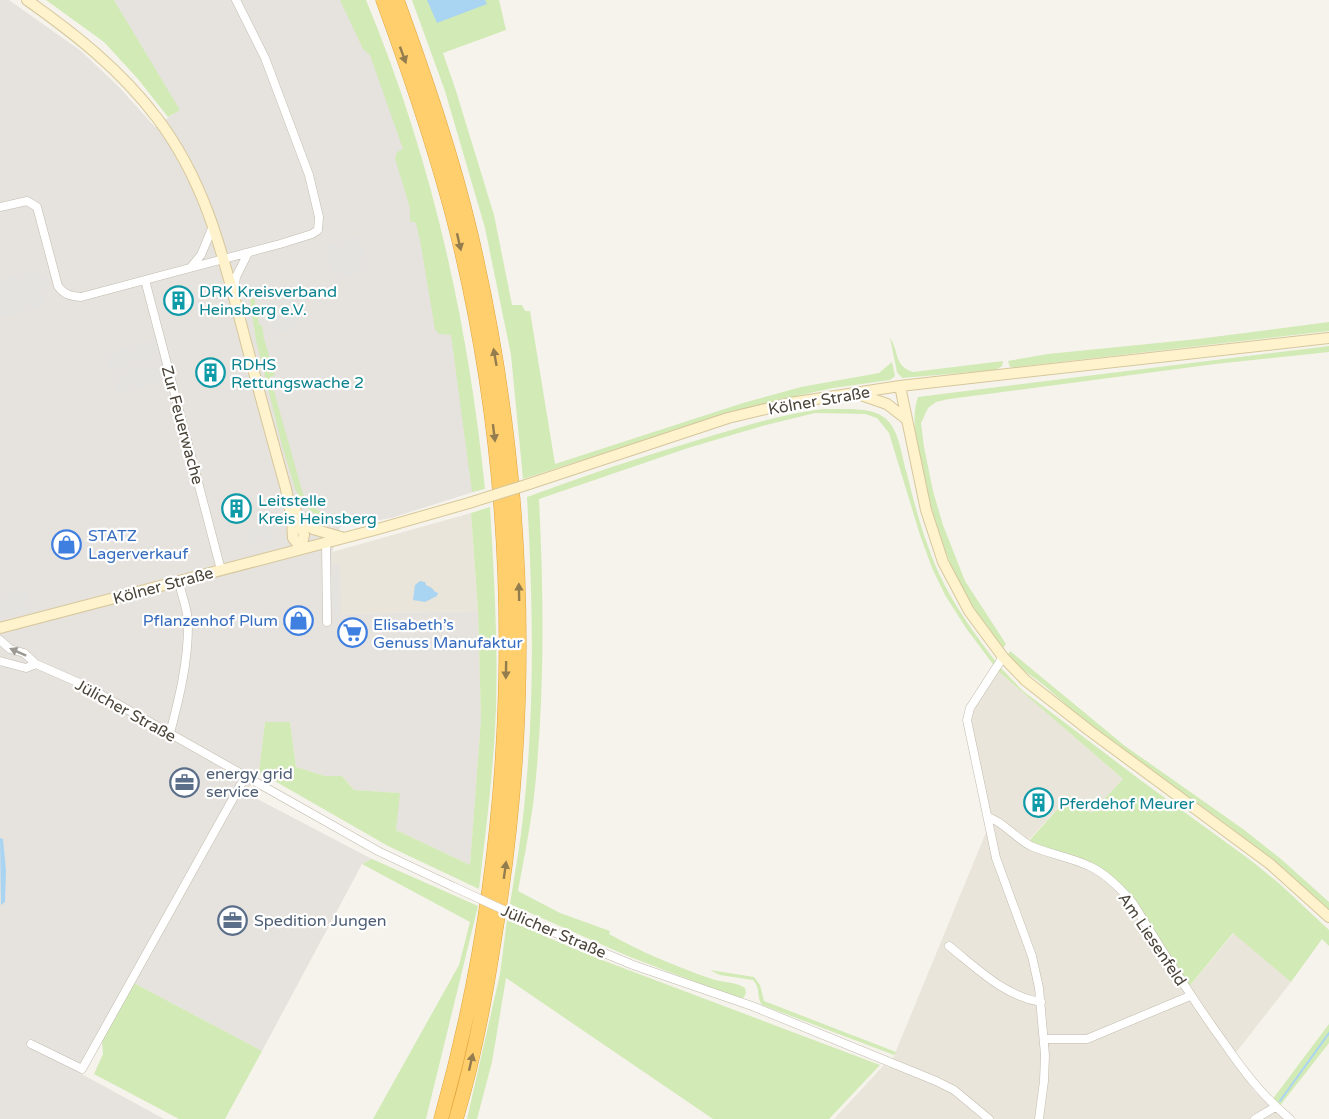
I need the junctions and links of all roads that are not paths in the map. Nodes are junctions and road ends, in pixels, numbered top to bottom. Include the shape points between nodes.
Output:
1 (27, 0) edge
2 (236, 0) edge
3 (383, 0) edge
4 (397, 0) edge
5 (0, 207) edge
6 (213, 226) junction
7 (248, 253) junction
8 (224, 259) junction
9 (190, 268) junction
10 (145, 280) junction
11 (233, 296) junction
12 (1329, 338) edge
13 (900, 386) junction
14 (855, 393) junction
15 (906, 418) junction
16 (286, 489) junction
17 (300, 518) junction
18 (344, 537) junction
19 (326, 542) junction
20 (301, 548) junction
21 (221, 570) junction
22 (179, 581) junction
23 (327, 622) dead end
24 (0, 628) edge
25 (0, 640) edge
26 (1003, 657) junction
27 (0, 661) edge
28 (36, 664) junction
29 (170, 733) junction
30 (245, 777) junction
31 (988, 817) junction
32 (1329, 917) edge
33 (949, 946) dead end
34 (1190, 996) junction
35 (1041, 1002) junction
36 (1044, 1039) junction
37 (31, 1044) dead end
38 (1275, 1107) junction
39 (441, 1119) edge
40 (456, 1119) edge
41 (989, 1119) edge
42 (1039, 1119) edge
43 (1254, 1119) edge
44 (1290, 1119) edge

1 - 6 main road via 86,43 135,90 182,156 204,198
2 - 7 street via 284,104 319,217 318,230 312,234
3 -> 39 highway via 421,103 459,242 488,387 502,528 506,662 497,825 468,1011
40 -> 4 highway via 482,1014 511,827 518,727 519,588 511,457 486,304 453,167
5 - 10 street via 27,201 37,207 62,292 81,297
6 - 8 main road
6 - 9 street via 201,255
7 - 8 street
7 - 11 street via 236,277
8 - 9 street
8 - 11 main road
9 - 10 street
10 - 21 street, Zur Feuerwache
11 - 16 main road
12 - 13 main road, Kölner Straße
13 - 14 main road, Kölner Straße
13 - 15 main road
14 - 15 main road via 886,404
14 - 18 main road, Kölner Straße, bridge via 728,418 529,484
15 - 26 main road via 926,510 943,562 969,611
16 - 17 main road
16 - 20 main road via 293,538
17 - 18 main road via 313,529
17 - 20 main road via 304,535
18 - 19 main road, Kölner Straße
19 - 20 main road, Kölner Straße
19 - 23 street
20 - 21 main road, Kölner Straße
21 - 22 main road, Kölner Straße
22 - 24 main road, Kölner Straße
22 - 29 street via 189,625
28 -> 25 street, Jülicher Straße
26 - 31 street via 967,713
26 - 32 main road via 1025,680 1118,753 1270,864
27 - 28 street, Jülicher Straße via 26,668
28 - 29 street, Jülicher Straße
29 - 30 street, Jülicher Straße
30 - 37 street via 82,1069
30 - 41 street, Jülicher Straße, bridge via 378,851 534,924 936,1081 954,1090
31 - 34 street, Am Liesenfeld via 1031,846 1089,866 1122,890
31 - 35 street via 996,858 1032,956
33 - 35 street via 1009,992
34 - 36 street, Am Liesenfeld via 1087,1039
34 - 38 street, Am Liesenfeld
35 - 36 street
36 - 42 street
38 - 43 street
38 - 44 street, Am Liesenfeld

